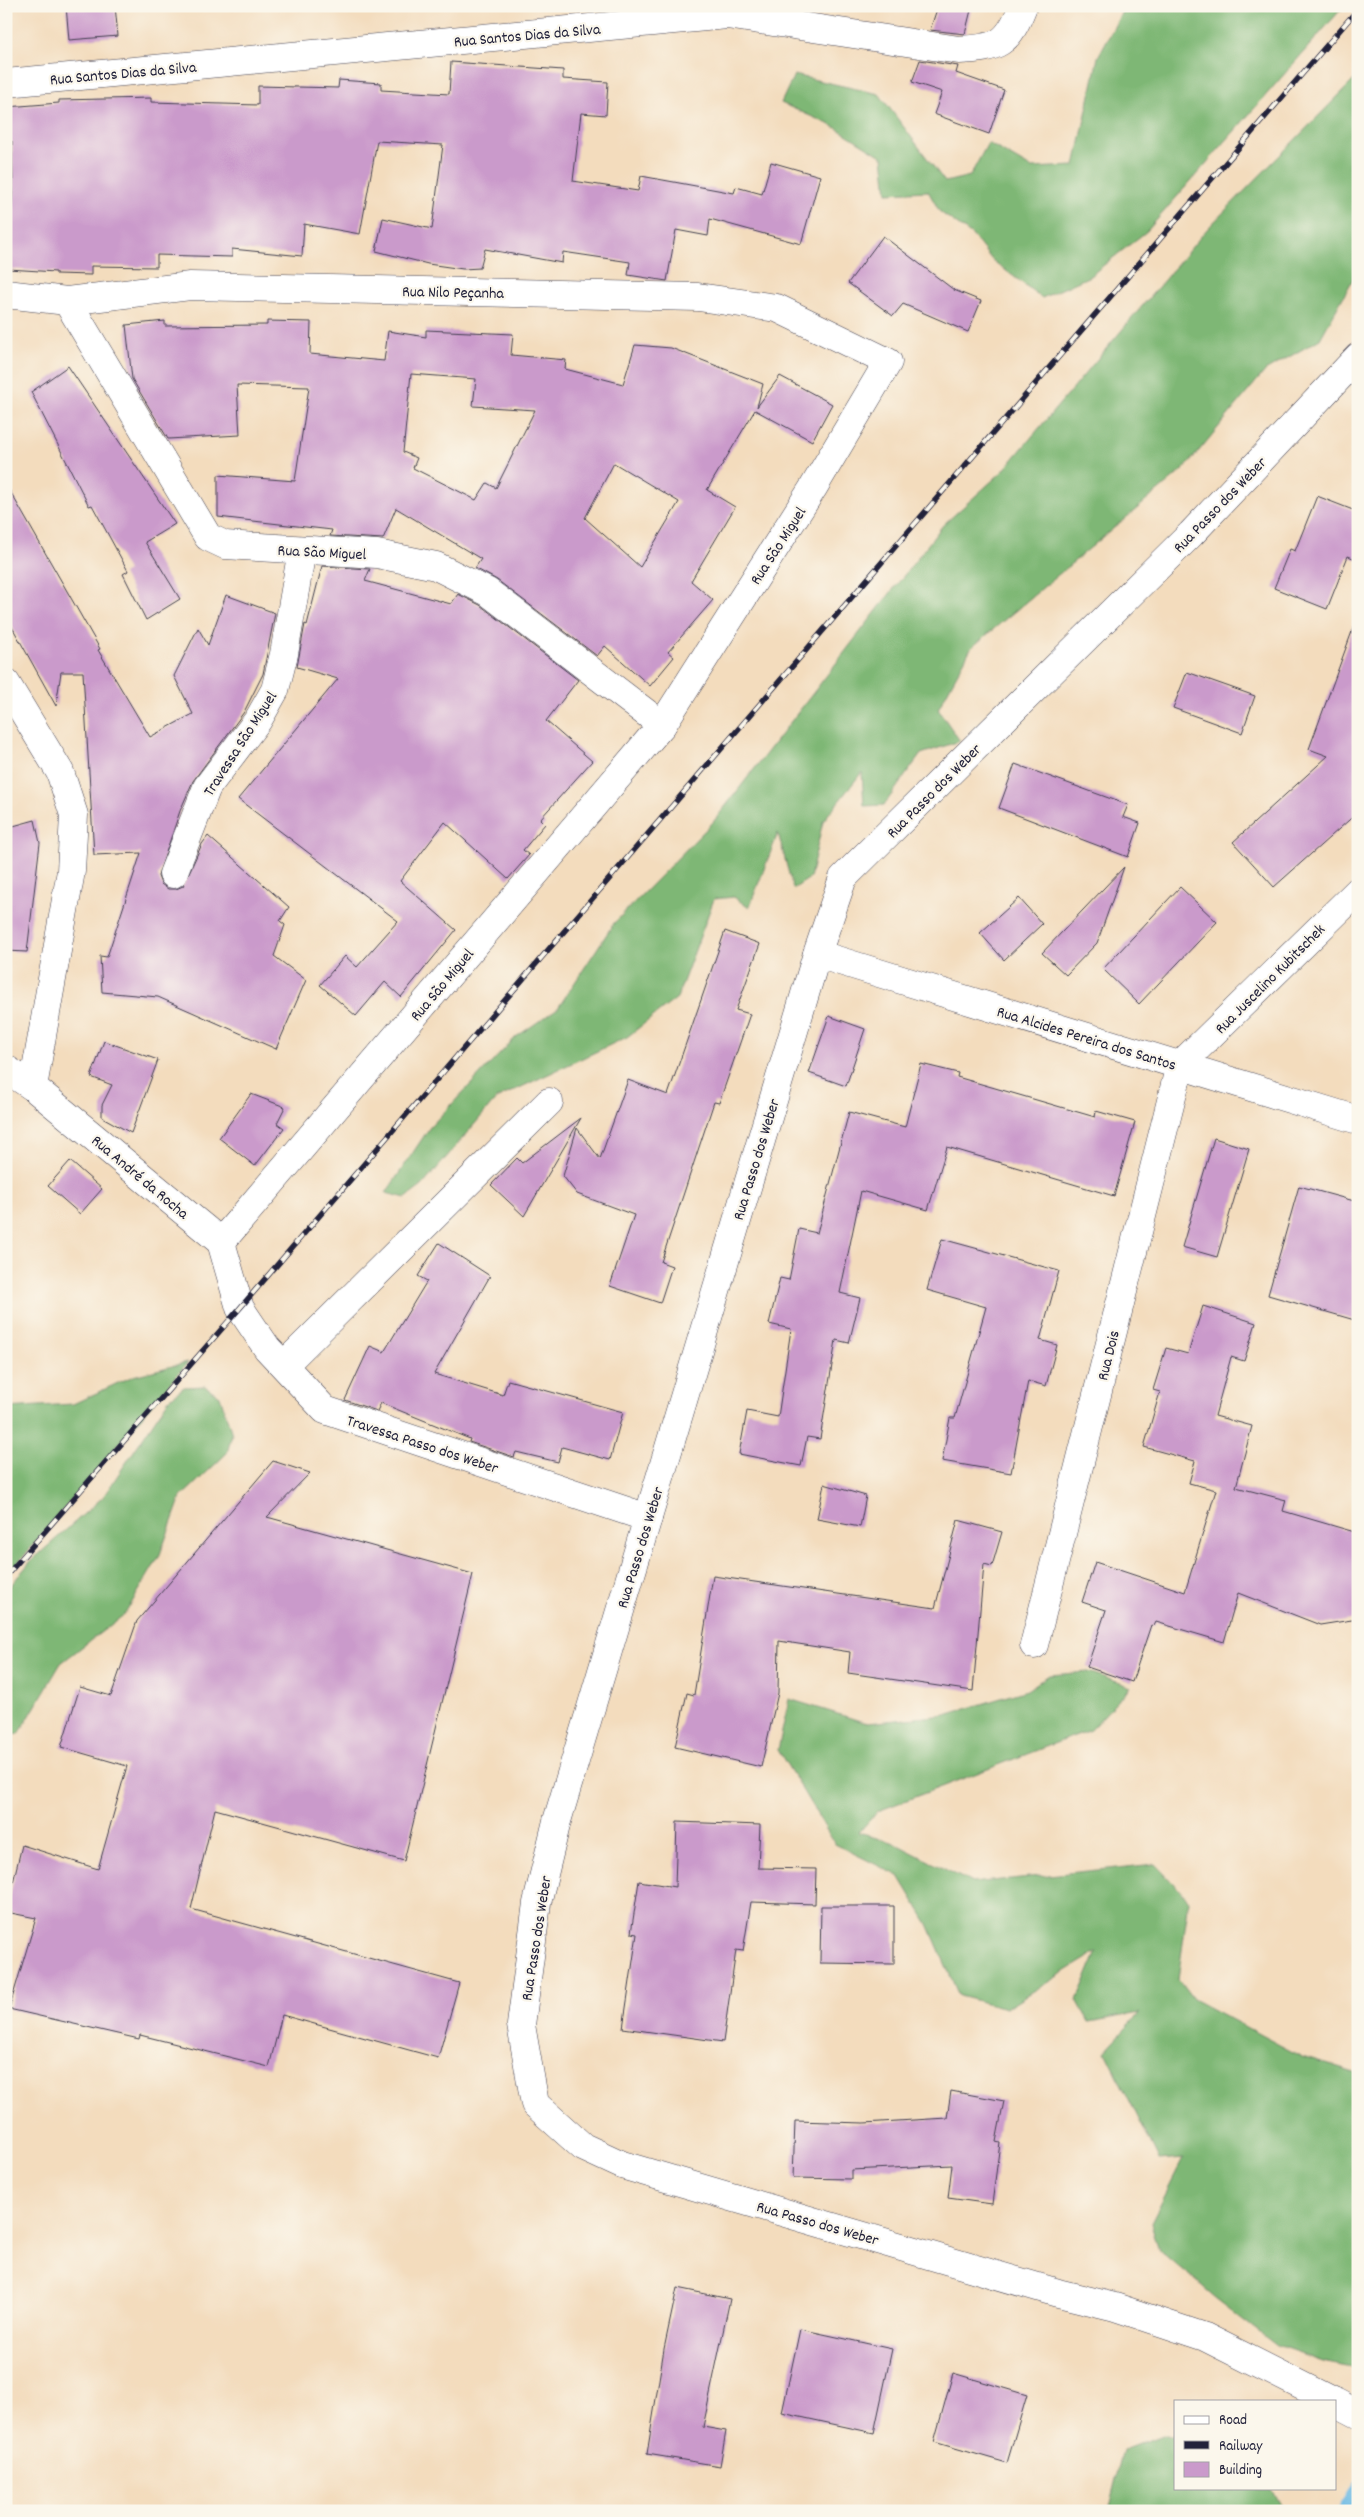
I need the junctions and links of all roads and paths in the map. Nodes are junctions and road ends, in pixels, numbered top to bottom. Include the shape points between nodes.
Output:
1 (1023, 6) edge
2 (727, 11) edge
3 (6, 83) edge
4 (6, 294) edge
5 (67, 301) junction
6 (1358, 357) edge
7 (888, 362) joint
8 (302, 550) junction
9 (6, 683) edge
10 (662, 725) junction
11 (173, 874) dead end
12 (1358, 890) edge
13 (817, 954) junction
14 (1180, 1065) junction
15 (6, 1070) edge
16 (33, 1087) junction
17 (549, 1102) dead end
18 (1358, 1120) edge
19 (221, 1242) junction
20 (284, 1365) junction
21 (648, 1518) junction
22 (1034, 1645) dead end
23 (1330, 2400) edge
24 (1336, 2403) edge
25 (1358, 2414) edge

1 - 2 street, Rua Santos Dias da Silva via 1013,31 989,49 959,50
2 - 3 street, Rua Santos Dias da Silva
4 - 5 street, Rua Nilo Peçanha
5 - 7 street, Rua Nilo Peçanha via 190,286 698,297 777,308
5 - 8 street, Rua São Miguel via 208,537 225,545
6 - 13 street, Rua Passo dos Weber via 1191,534 843,878
7 - 10 street, Rua São Miguel via 813,488
8 - 10 street, Rua São Miguel via 377,554 436,566 488,592
8 - 11 street, Travessa São Miguel via 275,690 258,720 207,786
9 - 16 street via 60,772 74,815 71,871
10 - 19 street, Rua São Miguel
12 - 14 street, Rua Juscelino Kubitschek
13 - 14 street, Rua Alcides Pereira dos Santos
13 - 21 street, Rua Passo dos Weber
14 - 18 street, Rua Alcides Pereira dos Santos
14 - 22 street, Rua Dois
15 - 16 street, Rua André da Rocha
16 - 19 street, Rua André da Rocha
17 - 20 street
19 - 20 street, Travessa Passo dos Weber via 240,1308 267,1348
20 - 21 street, Travessa Passo dos Weber via 325,1410
21 - 23 street, Rua Passo dos Weber via 557,1821 537,1903 521,2025 535,2104 582,2147 622,2165 1115,2307 1196,2334
24 - 25 street, Rua Passo dos Weber

